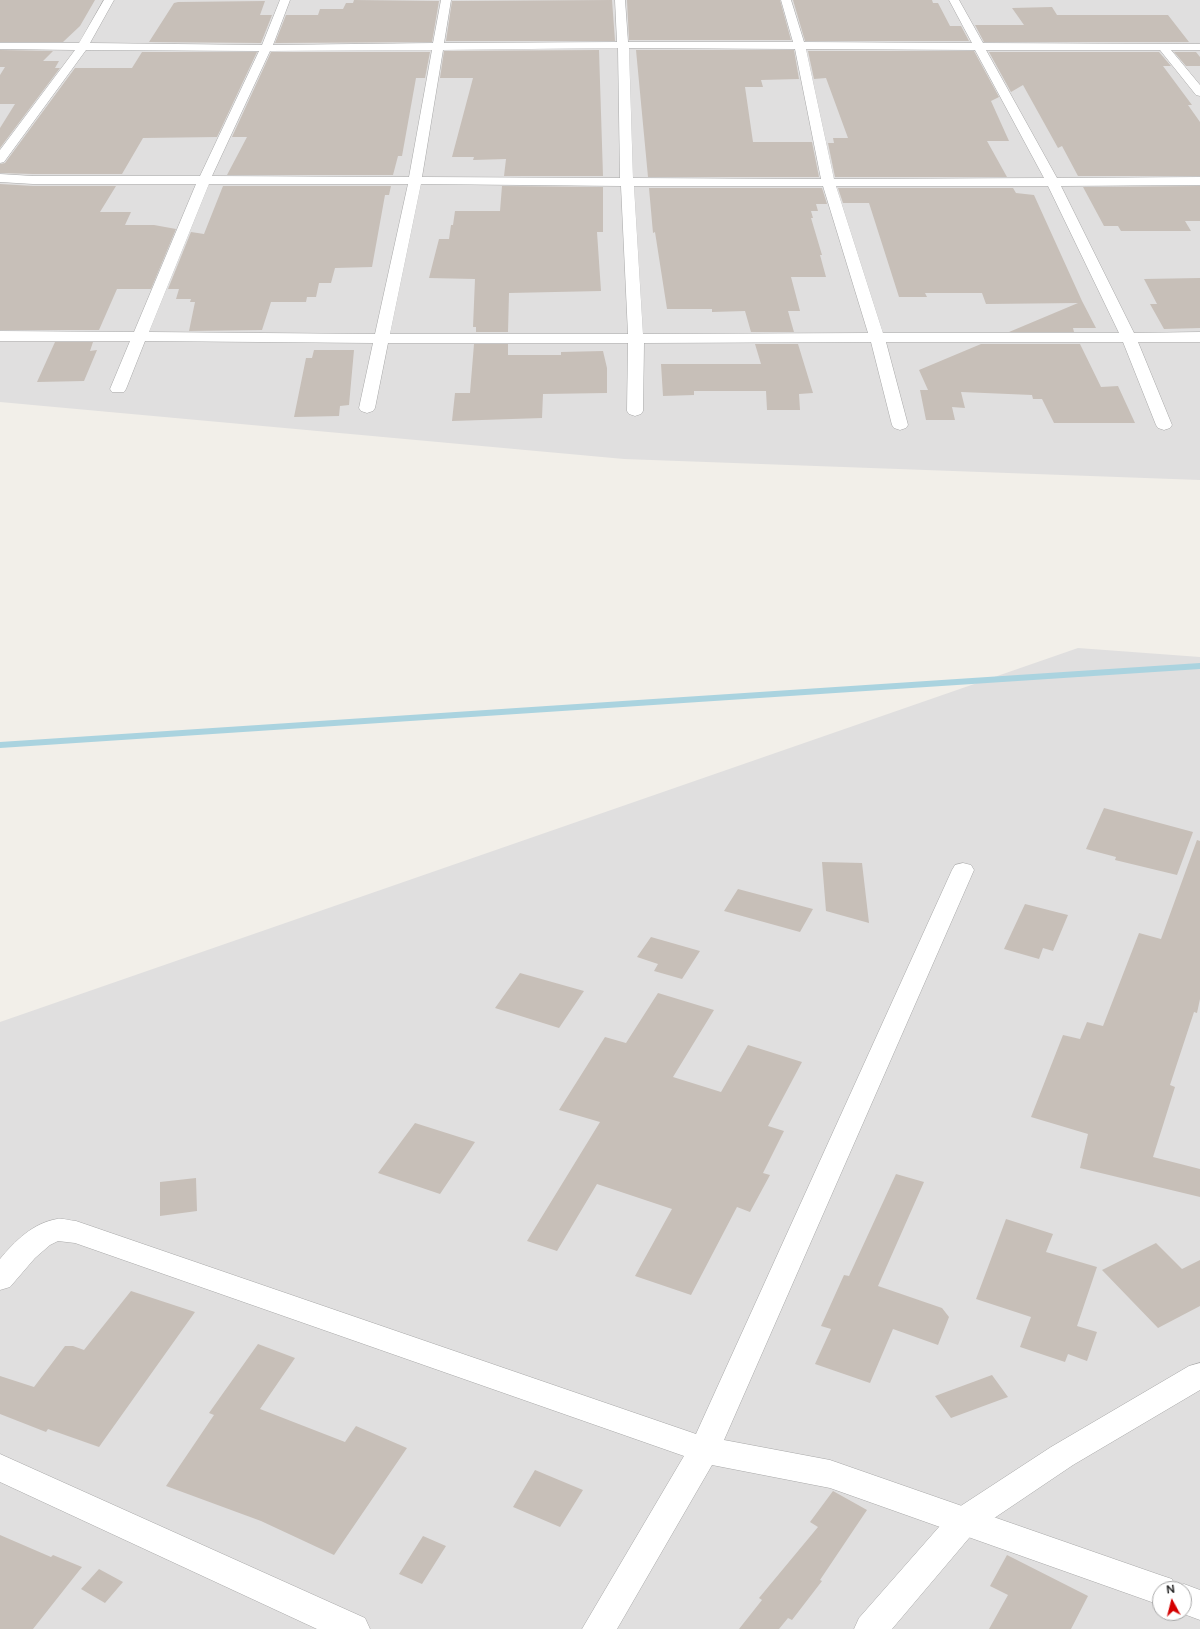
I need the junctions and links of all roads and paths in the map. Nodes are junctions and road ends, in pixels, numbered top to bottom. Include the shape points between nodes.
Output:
1 (109, 0) edge
2 (285, 0) edge
3 (446, 0) edge
4 (620, 0) edge
5 (786, 0) edge
6 (954, 0) edge
7 (624, 45) junction
8 (0, 46) edge
9 (83, 46) junction
10 (439, 46) junction
11 (800, 46) junction
12 (980, 46) junction
13 (1163, 47) junction
14 (1200, 47) edge
15 (266, 48) junction
16 (1200, 93) edge
17 (0, 159) edge
18 (0, 178) edge
19 (204, 180) junction
20 (415, 180) junction
21 (1200, 181) edge
22 (828, 182) junction
23 (627, 183) junction
24 (1053, 183) junction
25 (0, 336) edge
26 (1128, 336) junction
27 (140, 337) junction
28 (1200, 337) edge
29 (381, 338) junction
30 (636, 338) junction
31 (877, 338) junction
32 (118, 389) dead end
33 (367, 408) dead end
34 (635, 411) dead end
35 (900, 425) dead end
36 (1164, 426) dead end
37 (963, 870) dead end
38 (0, 1279) edge
39 (1200, 1375) edge
40 (704, 1450) junction
41 (0, 1467) edge
42 (964, 1521) junction
43 (1152, 1587) edge
44 (353, 1629) edge
45 (599, 1629) edge
46 (871, 1629) edge

1 - 9 street
2 - 15 street
3 - 10 street
4 - 7 street
5 - 11 street
6 - 12 street
7 - 10 street
7 - 11 street
7 - 23 street
8 - 9 street
9 - 15 street
9 - 17 street
10 - 15 street
10 - 20 street
11 - 12 street
11 - 22 street
12 - 13 street
12 - 24 street
13 - 14 street
13 - 16 street
15 - 19 street
18 - 19 street
19 - 20 street
19 - 27 street
20 - 23 street
20 - 29 street
21 - 24 street
22 - 23 street
22 - 24 street
22 - 31 street
23 - 30 street
24 - 26 street
25 - 27 street
26 - 28 street
26 - 31 street
26 - 36 street
27 - 29 street
27 - 32 street
29 - 30 street
29 - 33 street
30 - 31 street
30 - 34 street
31 - 35 street
37 - 40 street
38 - 40 street via 26,1248 41,1237 58,1230 76,1232
39 - 42 street via 1062,1456
40 - 42 street via 830,1474
40 - 45 street
41 - 44 street
42 - 43 street
42 - 46 street

